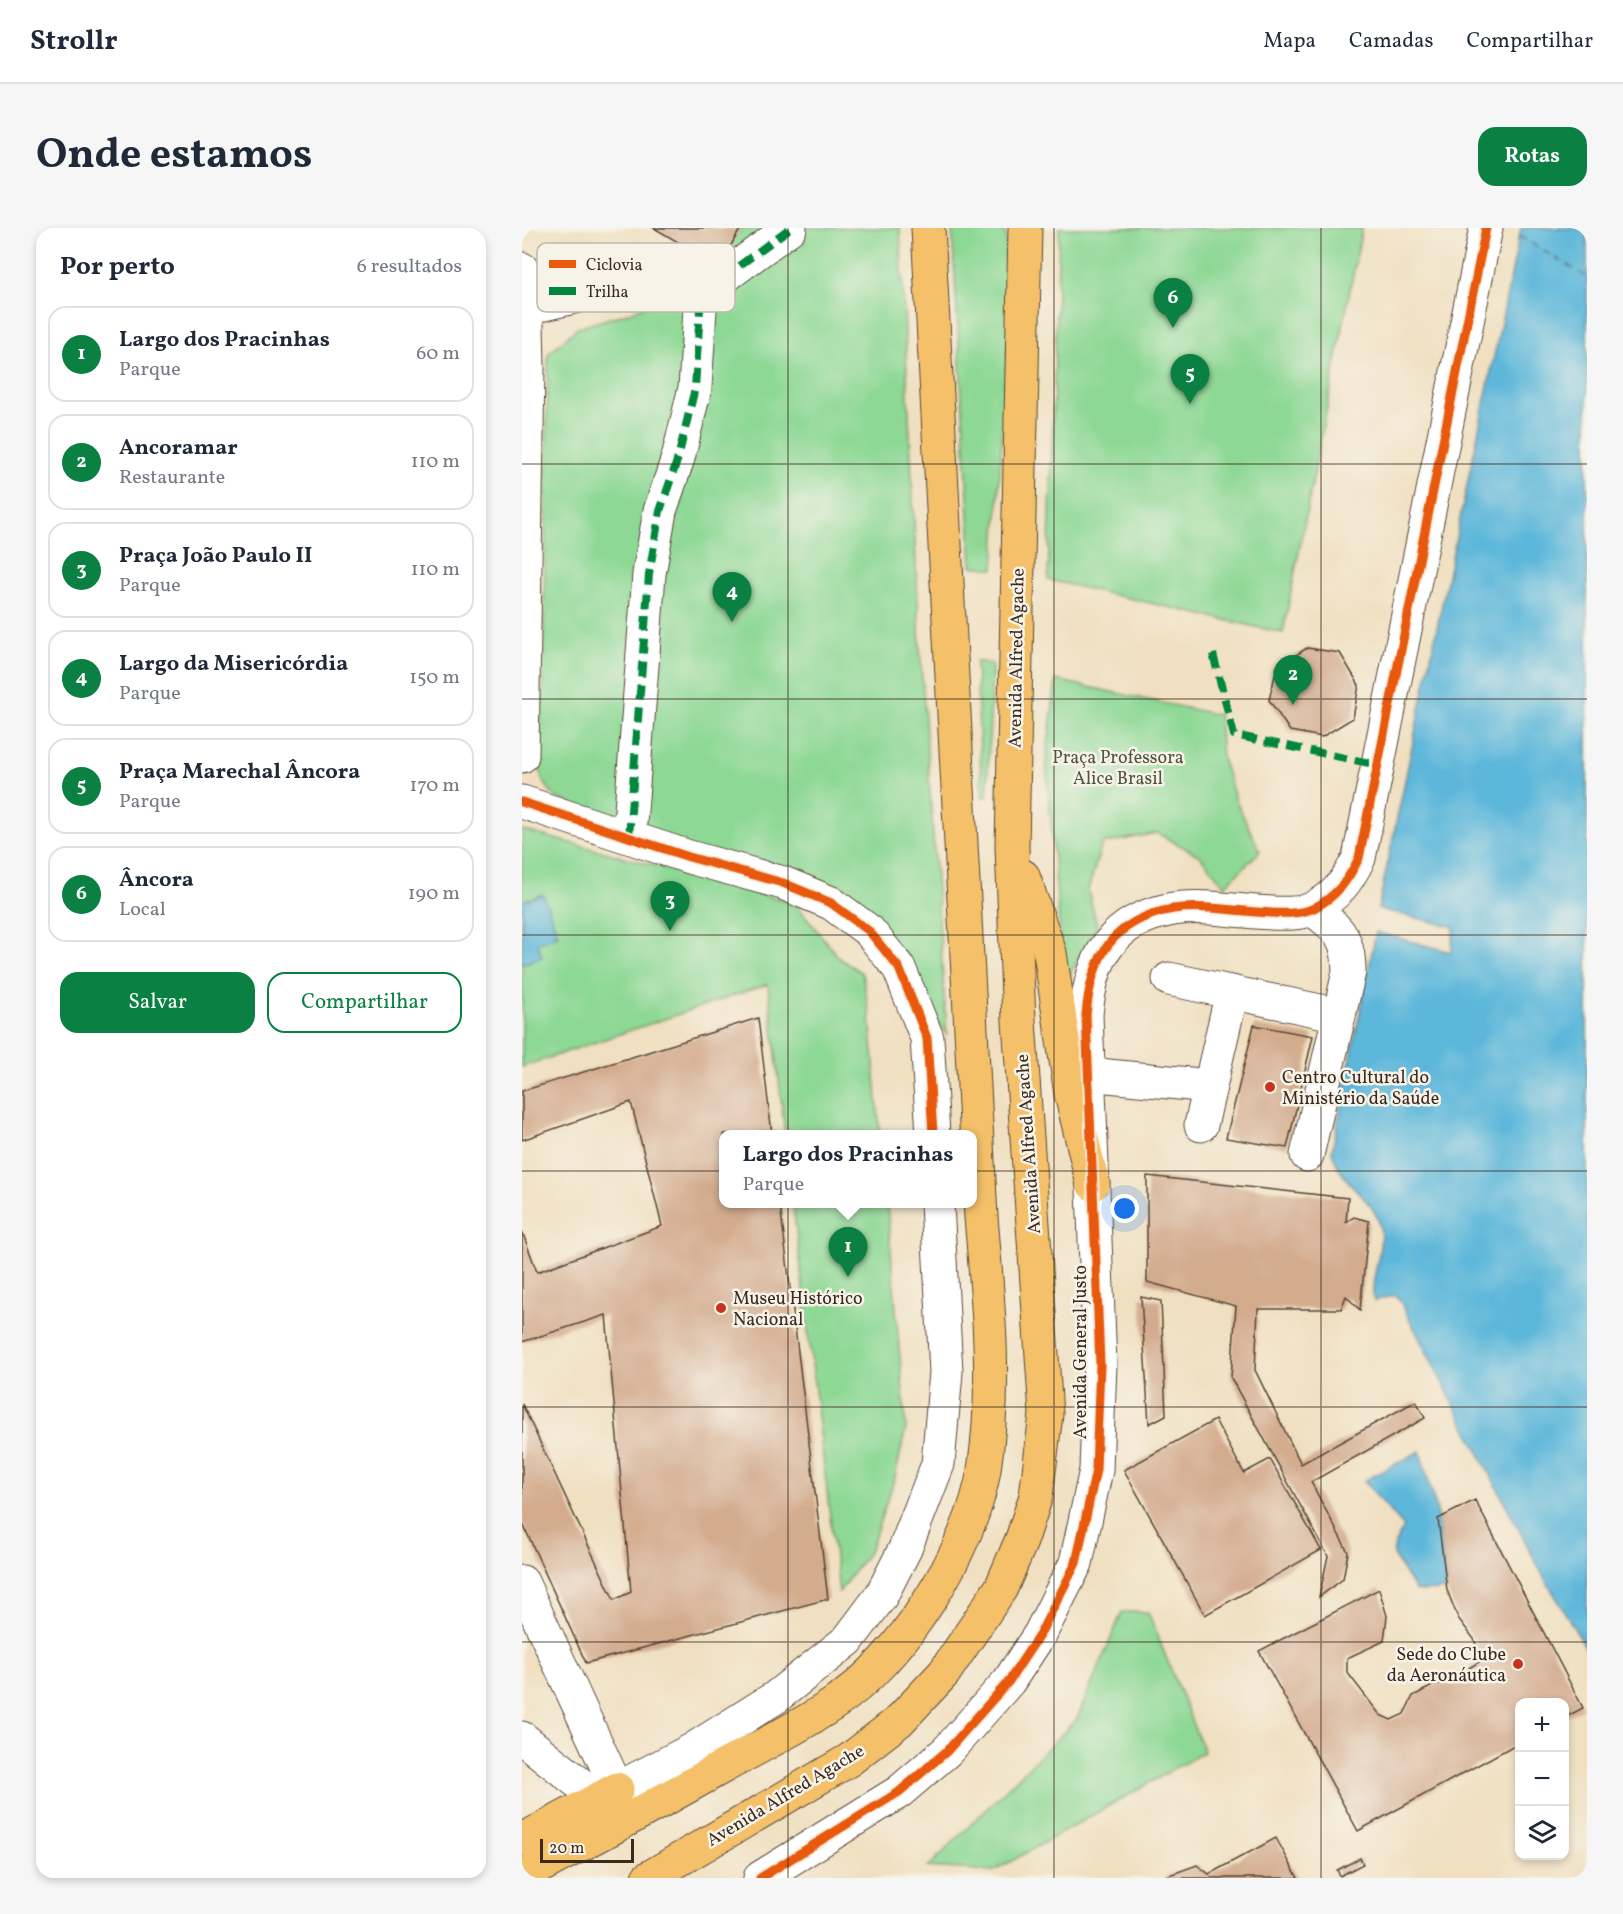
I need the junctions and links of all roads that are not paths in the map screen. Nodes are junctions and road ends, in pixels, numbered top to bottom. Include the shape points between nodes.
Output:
1 (790, 228) edge
2 (928, 228) edge
3 (1025, 228) edge
4 (1486, 228) edge
5 (522, 269) edge
6 (735, 269) edge
7 (537, 306) edge
8 (527, 308) junction
9 (700, 312) edge
10 (522, 756) edge
11 (522, 802) edge
12 (629, 837) junction
13 (1012, 847) junction
14 (1312, 909) junction
15 (1169, 979) dead end
16 (1232, 992) junction
17 (1340, 1015) junction
18 (1088, 1074) junction
19 (1210, 1086) junction
20 (1201, 1125) dead end
21 (933, 1130) edge
22 (976, 1130) edge
23 (977, 1142) edge
24 (1307, 1155) dead end
25 (1093, 1184) junction
26 (937, 1208) edge
27 (522, 1582) edge
28 (522, 1738) edge
29 (608, 1794) junction
30 (522, 1840) edge
31 (522, 1875) edge
32 (648, 1878) edge
33 (760, 1878) edge

1 - 6 street
2 - 22 highway
3 - 13 highway, Avenida Alfred Agache
4 - 14 street via 1359,858 1341,890
5 - 8 street
7 - 8 street
8 - 10 street
9 - 12 street via 695,388 660,511 649,574
11 - 12 street
12 - 21 street via 783,883 831,903 869,931 898,969 927,1038
13 - 25 highway via 1050,952 1071,1095
13 - 32 highway, Avenida Alfred Agache via 1019,1021 1046,1414 1036,1496 1022,1539 1001,1588 974,1631 944,1673 899,1721 849,1760
14 - 17 street via 1332,923 1347,944 1349,972
14 - 18 street, Avenida General Justo via 1288,914 1175,909 1144,917 1116,936 1100,955 1088,984
15 - 16 street
16 - 17 street
16 - 19 street
17 - 24 street
18 - 19 street
18 - 25 street, Avenida General Justo
19 - 20 street
23 - 31 highway via 992,1363 984,1471 965,1537 924,1608 886,1660 834,1705
25 - 33 street, Avenida General Justo via 1100,1364 1096,1470 1076,1563 1040,1634 1009,1681 947,1751 899,1792
26 - 29 street via 946,1372 938,1464 905,1550 881,1596 848,1640 776,1697 692,1750
27 - 29 street
28 - 29 street
29 - 30 highway

